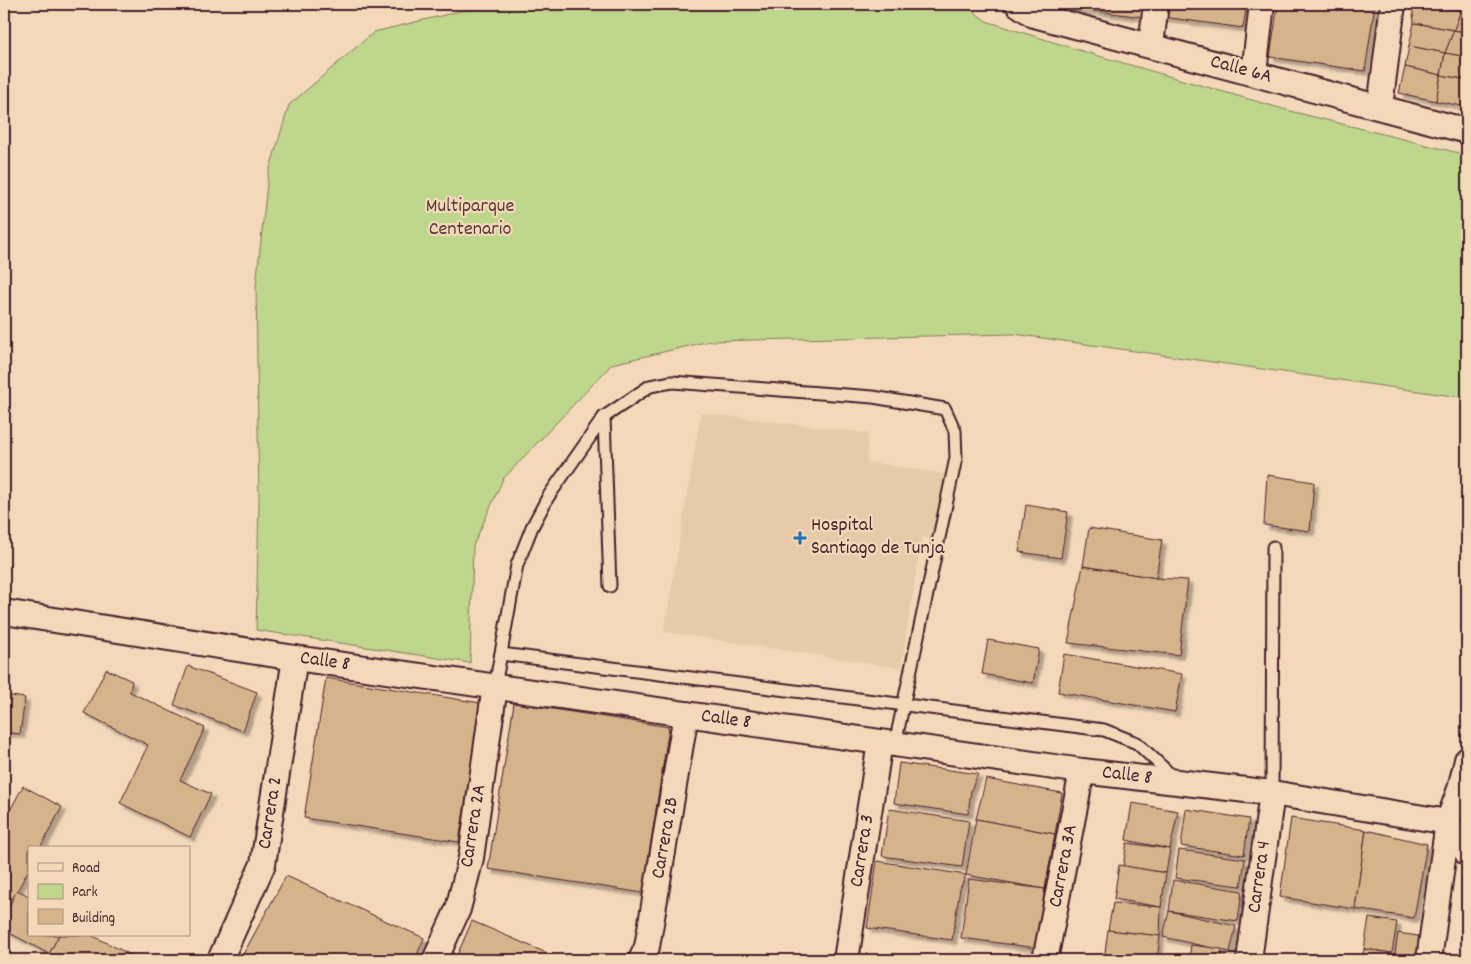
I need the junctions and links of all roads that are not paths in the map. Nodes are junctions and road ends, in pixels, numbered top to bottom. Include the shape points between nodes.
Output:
1 (1156, 4) edge
2 (1262, 4) edge
3 (1393, 4) edge
4 (1030, 7) edge
5 (1151, 45) junction
6 (1254, 73) junction
7 (1380, 108) junction
8 (1467, 131) edge
9 (604, 417) junction
10 (1273, 547) dead end
11 (610, 586) dead end
12 (4, 612) edge
13 (501, 654) junction
14 (295, 658) junction
15 (495, 686) junction
16 (904, 705) junction
17 (686, 714) junction
18 (888, 743) junction
19 (1467, 760) edge
20 (1082, 771) junction
21 (1179, 782) junction
22 (1272, 794) junction
23 (1448, 822) junction
24 (1467, 853) edge
25 (220, 960) edge
26 (435, 960) edge
27 (642, 960) edge
28 (846, 960) edge
29 (1045, 960) edge
30 (1249, 960) edge
31 (1429, 960) edge

1 - 5 street
2 - 6 street
3 - 7 street
4 - 5 street, Calle 6A
5 - 6 street, Calle 6A
6 - 7 street, Calle 6A
7 - 8 street, Calle 6A
9 - 11 lane
9 - 13 lane via 548,497 532,527 516,565
9 - 16 lane via 650,386 672,382 873,398 945,409 955,431 956,458
10 - 22 lane
12 - 14 street, Calle 8
13 - 15 lane
13 - 16 lane
14 - 15 street, Calle 8
14 - 25 street, Carrera 2 via 263,864
15 - 17 street, Calle 8
15 - 26 street, Carrera 2A via 471,858 458,909
16 - 18 lane
16 - 21 lane via 1104,730 1137,743
17 - 18 street, Calle 8
17 - 27 street, Carrera 2B via 647,947
18 - 20 street, Calle 8
18 - 28 street, Carrera 3
19 - 23 street
20 - 21 street, Calle 8
20 - 29 street, Carrera 3A
21 - 22 street, Calle 8
22 - 23 street, Calle 8
22 - 30 street, Carrera 4
23 - 24 street
23 - 31 street

